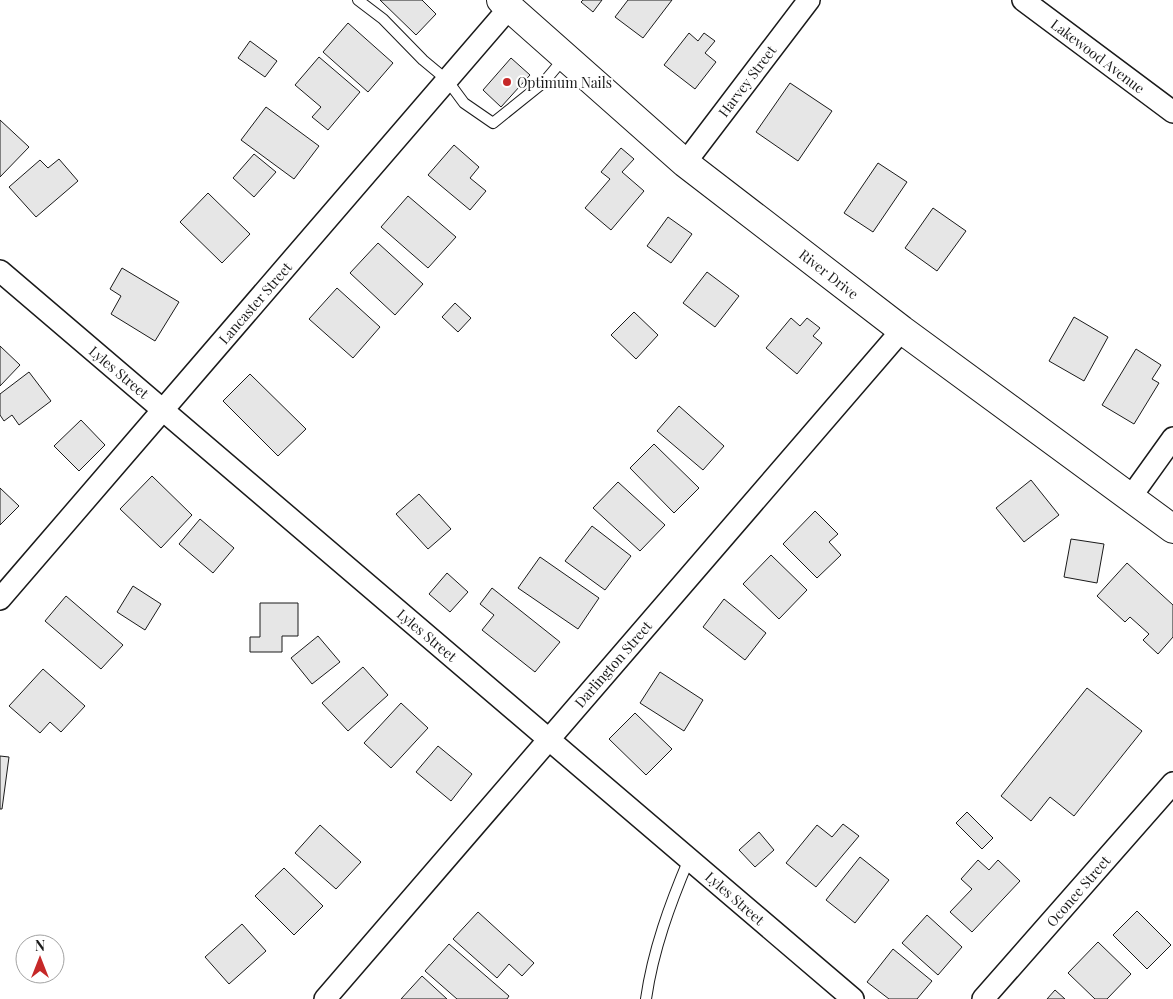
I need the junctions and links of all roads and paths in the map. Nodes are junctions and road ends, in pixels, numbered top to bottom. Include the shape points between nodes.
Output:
1 (358, 0) edge
2 (809, 0) edge
3 (1024, 0) edge
4 (505, 4) edge
5 (566, 57) junction
6 (447, 80) junction
7 (1173, 112) edge
8 (685, 163) junction
9 (0, 271) edge
10 (902, 330) junction
11 (163, 410) junction
12 (1173, 438) edge
13 (1130, 498) junction
14 (1173, 529) edge
15 (0, 599) edge
16 (549, 739) junction
17 (1173, 783) edge
18 (689, 859) junction
19 (325, 999) edge
20 (646, 999) edge
21 (853, 999) edge
22 (983, 999) edge

1 - 6 lane via 383,19
2 - 8 street, Harvey Street
3 - 7 street, Lakewood Avenue
4 - 5 main road, River Drive
4 - 6 street, Lancaster Street
5 - 6 lane via 544,82 493,123 464,104
5 - 8 main road, River Drive
6 - 11 street, Lancaster Street
8 - 10 main road, River Drive
9 - 11 street, Lyles Street
10 - 13 main road, River Drive
10 - 16 street, Darlington Street
11 - 15 street, Lancaster Street
11 - 16 street, Lyles Street
12 - 13 street
13 - 14 main road, River Drive
16 - 18 street, Lyles Street
16 - 19 street, Darlington Street
17 - 22 street, Oconee Street
18 - 20 lane via 669,906
18 - 21 street, Lyles Street

